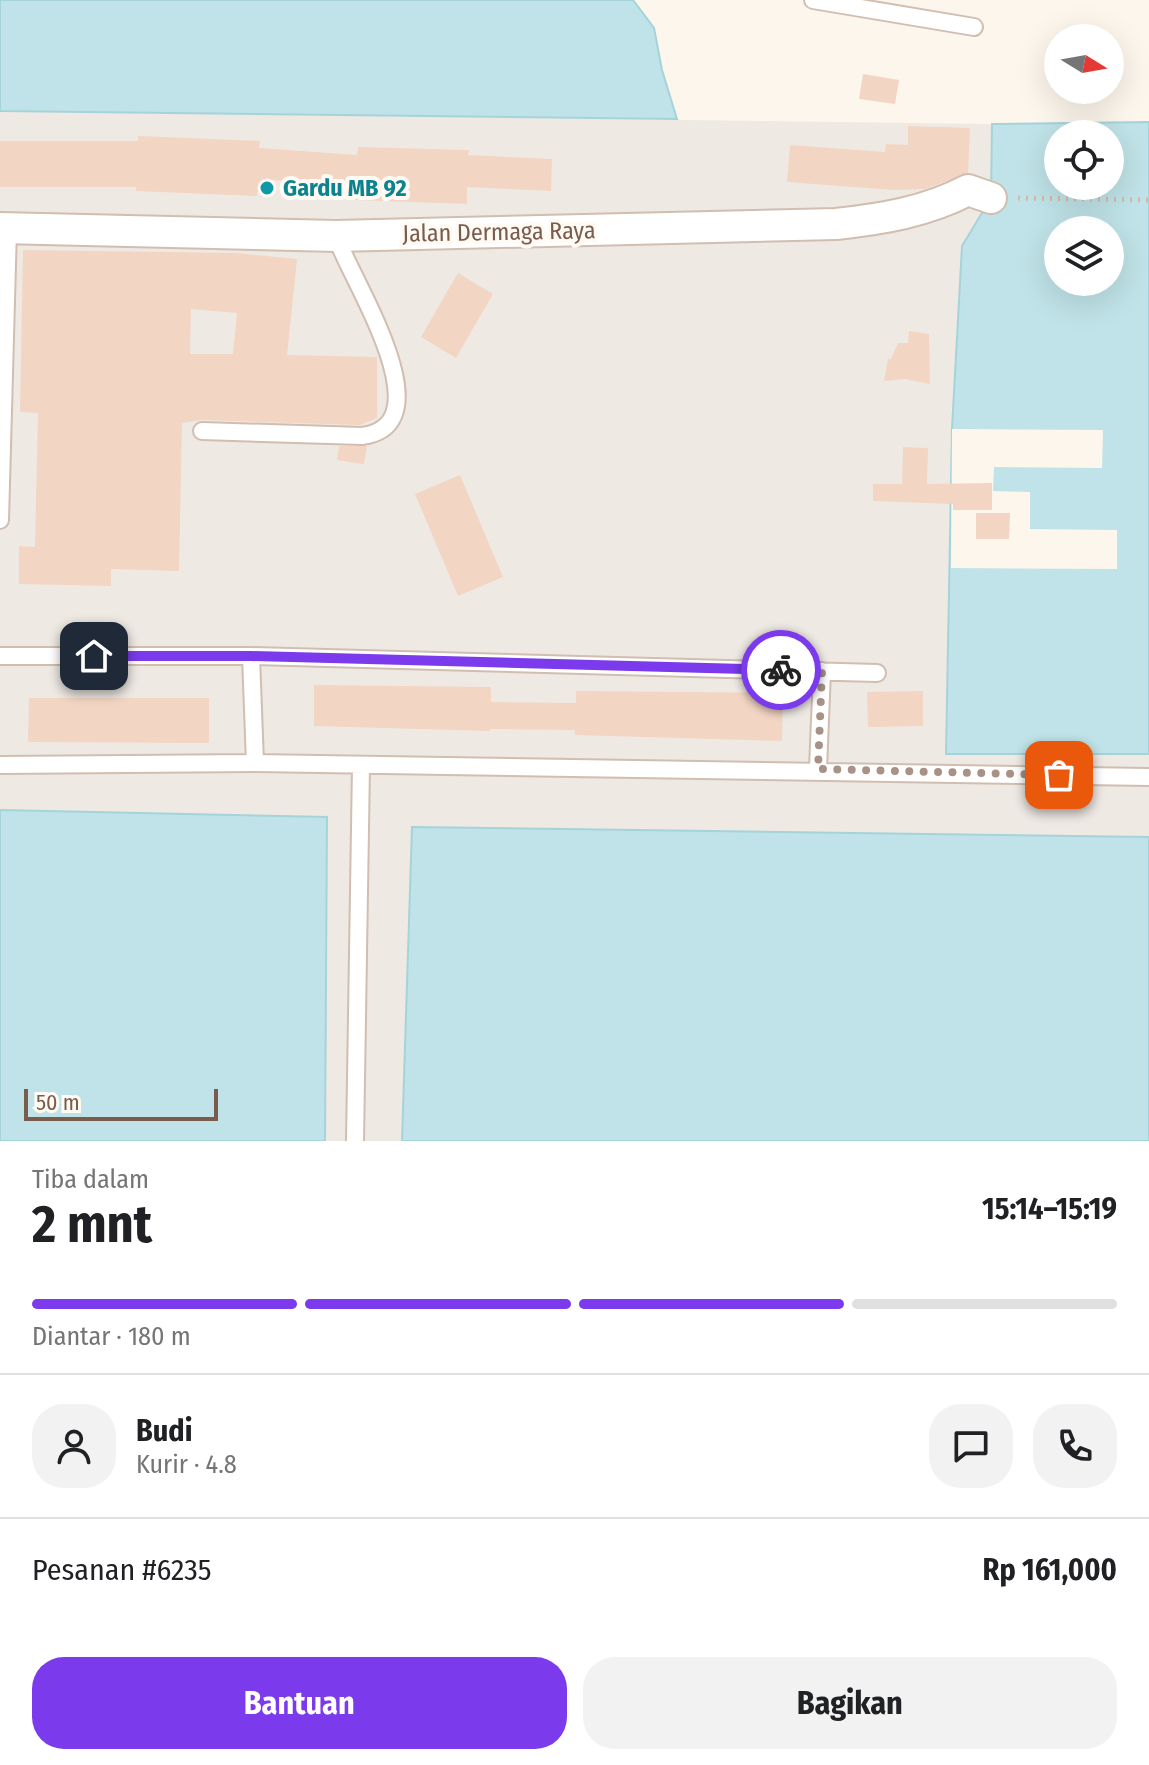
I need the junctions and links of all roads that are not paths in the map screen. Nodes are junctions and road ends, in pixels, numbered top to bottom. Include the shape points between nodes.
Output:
1 (813, 0) edge
2 (974, 27) dead end
3 (991, 198) road end
4 (4, 228) edge
5 (336, 236) junction
6 (1, 429) edge
7 (202, 431) dead end
8 (0, 520) edge
9 (0, 656) edge
10 (251, 656) junction
11 (822, 671) junction
12 (877, 673) dead end
13 (255, 763) junction
14 (0, 765) edge
15 (361, 766) junction
16 (818, 769) junction
17 (1149, 777) edge
18 (355, 1141) edge

1 - 2 lane
3 - 5 street, Jalan Dermaga Raya via 968,190 885,219 836,224
4 - 5 street, Jalan Dermaga Raya
4 - 6 lane
5 - 7 lane via 391,359 399,396 389,424 362,436
6 - 8 lane
9 - 10 lane
10 - 11 lane
10 - 13 lane
11 - 12 lane
11 - 16 lane
13 - 14 lane
13 - 15 lane
15 - 16 lane
15 - 18 lane
16 - 17 lane

